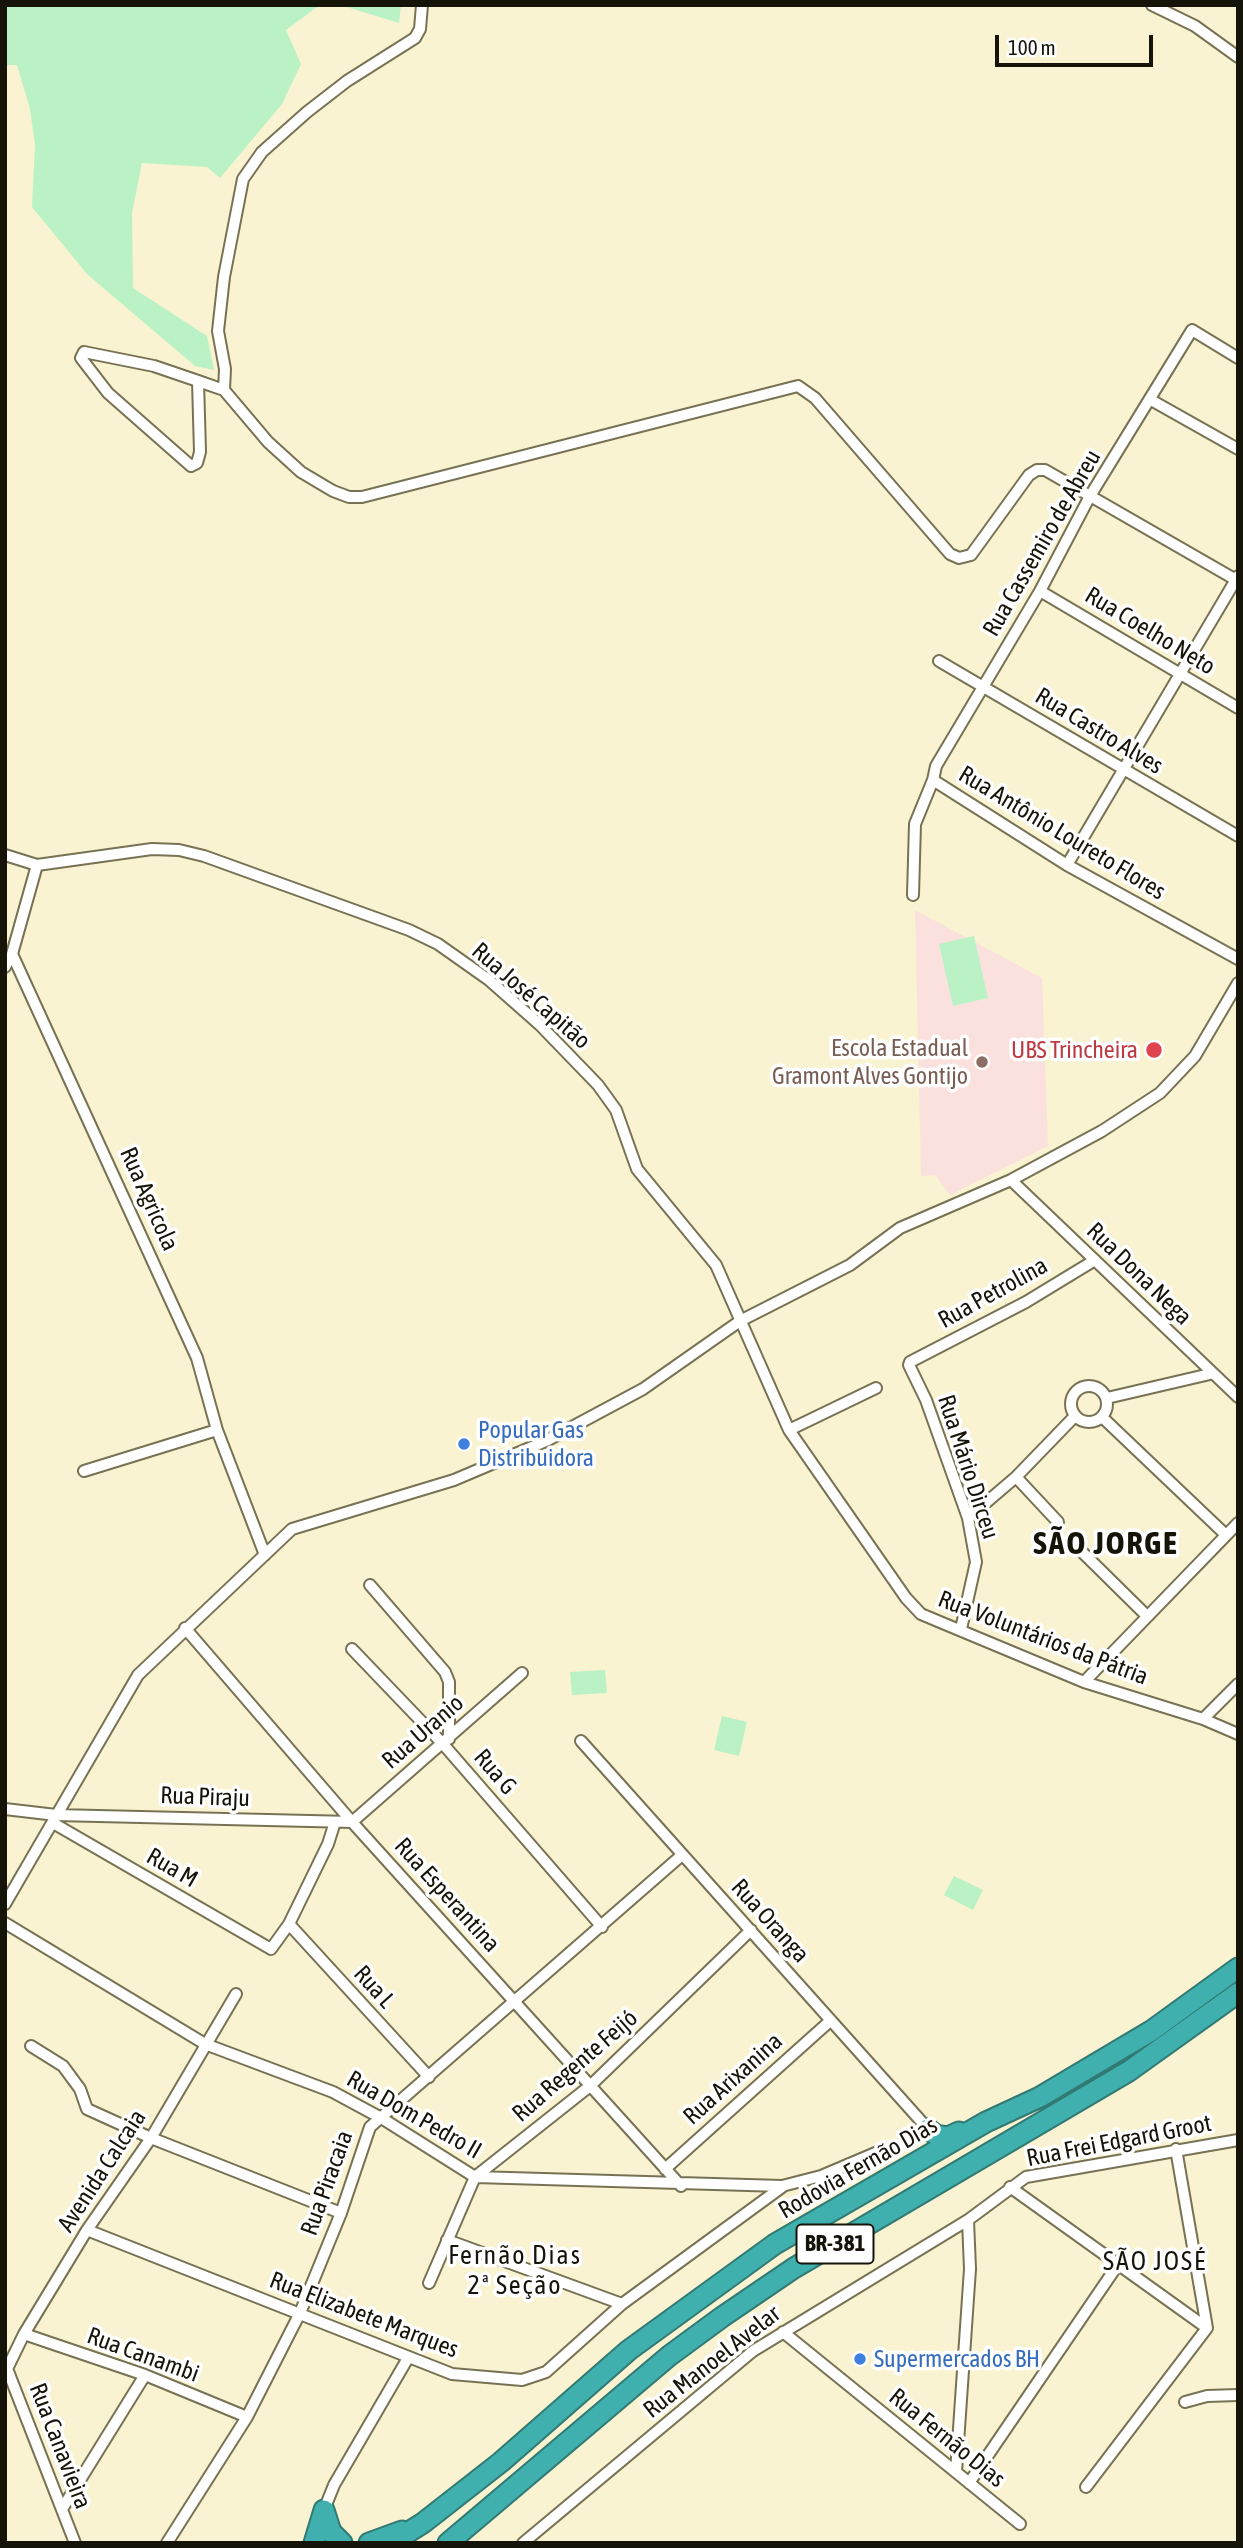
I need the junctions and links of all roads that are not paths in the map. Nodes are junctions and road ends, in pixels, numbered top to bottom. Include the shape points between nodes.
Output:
1 (422, 5) edge
2 (1152, 5) edge
3 (1238, 57) edge
4 (1238, 358) edge
5 (198, 380) junction
6 (224, 390) junction
7 (1151, 400) junction
8 (1238, 449) edge
9 (1090, 496) junction
10 (1237, 579) edge
11 (1040, 590) junction
12 (939, 662) dead end
13 (1181, 674) junction
14 (983, 686) junction
15 (1238, 708) edge
16 (1125, 771) junction
17 (933, 780) junction
18 (1238, 836) edge
19 (5, 855) edge
20 (37, 865) junction
21 (1067, 865) junction
22 (913, 895) dead end
23 (12, 954) junction
24 (1238, 959) edge
25 (5, 967) edge
26 (1238, 983) edge
27 (1011, 1180) junction
28 (1095, 1260) junction
29 (740, 1321) junction
30 (910, 1362) joint
31 (1210, 1374) junction
32 (876, 1388) dead end
33 (1238, 1397) edge
34 (1107, 1398) junction
35 (1075, 1416) junction
36 (1102, 1417) junction
37 (218, 1430) junction
38 (789, 1430) junction
39 (84, 1471) dead end
40 (1016, 1477) junction
41 (968, 1518) junction
42 (1058, 1522) dead end
43 (1238, 1523) edge
44 (1226, 1535) junction
45 (1077, 1547) dead end
46 (265, 1555) junction
47 (370, 1585) dead end
48 (1147, 1616) junction
49 (185, 1628) junction
50 (961, 1629) junction
51 (352, 1649) dead end
52 (522, 1673) dead end
53 (1084, 1682) junction
54 (1238, 1684) edge
55 (1203, 1719) junction
56 (1238, 1734) edge
57 (582, 1741) dead end
58 (446, 1742) junction
59 (5, 1809) edge
60 (55, 1819) junction
61 (335, 1822) junction
62 (352, 1822) junction
63 (682, 1855) junction
64 (5, 1904) edge
65 (5, 1923) edge
66 (289, 1924) junction
67 (603, 1927) junction
68 (751, 1930) junction
69 (1238, 1968) edge
70 (1238, 1993) edge
71 (236, 1994) dead end
72 (514, 2004) junction
73 (830, 2021) junction
74 (205, 2044) junction
75 (31, 2046) dead end
76 (429, 2077) junction
77 (590, 2086) junction
78 (383, 2119) junction
79 (986, 2122) junction
80 (929, 2129) joint
81 (150, 2138) junction
82 (1238, 2140) edge
83 (1176, 2149) junction
84 (880, 2151) dead end
85 (665, 2169) junction
86 (475, 2177) junction
87 (681, 2186) junction
88 (782, 2186) junction
89 (1010, 2187) junction
90 (341, 2213) junction
91 (968, 2220) junction
92 (87, 2230) junction
93 (447, 2240) junction
94 (1119, 2263) junction
95 (429, 2283) dead end
96 (622, 2304) junction
97 (300, 2313) junction
98 (1207, 2328) junction
99 (783, 2332) junction
100 (24, 2334) junction
101 (408, 2358) junction
102 (6, 2369) edge
103 (145, 2375) junction
104 (1238, 2395) edge
105 (1185, 2402) dead end
106 (247, 2417) junction
107 (956, 2472) junction
108 (969, 2483) junction
109 (1086, 2487) dead end
110 (62, 2509) junction
111 (324, 2510) junction
112 (423, 2524) junction
113 (1020, 2524) dead end
114 (75, 2543) edge
115 (167, 2543) edge
116 (314, 2543) edge
117 (342, 2543) edge
118 (369, 2543) edge
119 (391, 2543) edge
120 (448, 2543) edge
121 (523, 2543) edge

1 - 6 street via 415,38 307,111 262,152 243,179 218,331
2 - 3 street via 1195,26
4 - 7 street, Rua Cassemiro de Abreu via 1192,330
5 - 5 street via 200,452 191,466 108,393 81,358 84,352
5 - 6 street
6 - 9 street via 268,442 301,472 333,491 362,497 798,386 814,398 946,550 959,558 975,552 1037,470 1045,470
7 - 8 street
7 - 9 street, Rua Cassemiro de Abreu
9 - 10 street
9 - 11 street, Rua Cassemiro de Abreu
10 - 13 street
11 - 13 street, Rua Coelho Neto
11 - 14 street, Rua Cassemiro de Abreu
12 - 14 street, Rua Castro Alves
13 - 15 street, Rua Coelho Neto
13 - 16 street
14 - 16 street, Rua Castro Alves
14 - 17 street, Rua Cassemiro de Abreu via 936,766
16 - 18 street, Rua Castro Alves
16 - 21 street
17 - 21 street, Rua Antônio Loureto Flores
17 - 22 street, Rua Antônio Loureto Flores via 915,824
19 - 20 street, Rua José Capitão
20 - 23 street
20 - 29 street, Rua José Capitão via 152,849 179,850 396,925 438,944 540,1025 598,1085 616,1110 637,1169 716,1265
21 - 24 street, Rua Antônio Loureto Flores
23 - 25 street
23 - 37 street, Rua Agricola via 197,1358
26 - 27 street via 1195,1056 1160,1093 1102,1131
27 - 28 street, Rua Dona Nega
27 - 29 street via 900,1228 850,1265
28 - 30 street, Rua Petrolina
28 - 31 street, Rua Dona Nega
29 - 38 street, Rua Voluntários da Pátria
29 - 46 street via 643,1389 546,1441 454,1480 292,1529
30 - 41 street, Rua Mário Dirceu
31 - 33 street, Rua Dona Nega
31 - 34 street
32 - 38 street
34 - 35 street via 1094,1387 1078,1390 1071,1405
34 - 36 street
35 - 36 street via 1091,1423
35 - 40 street
36 - 44 street
37 - 39 street
37 - 46 street, Rua Agricola
38 - 50 street, Rua Voluntários da Pátria via 906,1598 922,1614
40 - 41 street
40 - 42 street
41 - 50 street, Rua Mário Dirceu via 976,1562
43 - 44 street
44 - 48 street
45 - 48 street
46 - 49 street
47 - 58 street via 445,1672 449,1682
48 - 53 street
49 - 60 street via 138,1675
49 - 62 street, Rua Esperantina
50 - 53 street, Rua Voluntários da Pátria
51 - 58 street, Rua G
52 - 58 street, Rua Uranio
53 - 55 street, Rua Voluntários da Pátria
54 - 55 street
55 - 56 street, Rua Voluntários da Pátria
57 - 63 street, Rua Oranga
58 - 62 street, Rua Uranio
58 - 67 street, Rua G
59 - 60 street, Rua Piraju
60 - 61 street, Rua Piraju
60 - 64 street
60 - 66 street, Rua M via 271,1949
61 - 62 street, Rua Piraju
61 - 66 street
62 - 72 street, Rua Esperantina
63 - 67 street, Rua Piracaia
63 - 68 street, Rua Oranga
65 - 74 street, Rua Dom Pedro II
66 - 76 street, Rua L
67 - 72 street, Rua Piracaia
68 - 73 street, Rua Oranga
68 - 77 street, Rua Regente Feijó
69 - 79 highway, Rodovia Fernão Dias / BR-381 via 1151,2031 1040,2097
70 - 120 highway, BR-381 via 1129,2071 794,2268 722,2318 669,2356
71 - 74 street, Avenida Calcaia
72 - 76 street, Rua Piracaia
72 - 77 street, Rua Esperantina
73 - 80 street, Rua Oranga
73 - 85 street, Rua Arixanina
74 - 78 street, Rua Dom Pedro II via 333,2092
74 - 81 street, Avenida Calcaia
75 - 81 street via 63,2066 80,2089 87,2109
76 - 78 street, Rua Piracaia
77 - 85 street, Rua Esperantina
77 - 86 street, Rua Regente Feijó
78 - 86 street, Rua Dom Pedro II
78 - 90 street, Rua Piracaia via 370,2127
79 - 80 highway via 948,2137
79 - 112 highway, Rodovia Fernão Dias / BR-381 via 775,2244 708,2290 629,2350
81 - 90 street
81 - 92 street, Avenida Calcaia
82 - 83 street, Rua Frei Edgard Groot
83 - 89 street, Rua Frei Edgard Groot via 1026,2177
83 - 98 street
84 - 88 street, Rua Dom Pedro II via 821,2176
85 - 87 street, Rua Esperantina
86 - 87 street, Rua Dom Pedro II
86 - 93 street, Rua Regente Feijó
87 - 88 street, Rua Dom Pedro II
88 - 96 street, Rua Elizabete Marques
89 - 91 street, Rua Manoel Avelar
89 - 94 street
90 - 97 street, Rua Piracaia
91 - 99 street, Rua Manoel Avelar
91 - 107 street via 970,2269
92 - 97 street, Rua Elizabete Marques
92 - 100 street, Avenida Calcaia
93 - 95 street, Rua Regente Feijó
93 - 96 street
94 - 98 street
94 - 108 street
96 - 101 street, Rua Elizabete Marques via 546,2372 522,2380 452,2374
97 - 101 street, Rua Elizabete Marques
97 - 106 street, Rua Piracaia
98 - 109 street
99 - 107 street, Rua Fernão Dias
99 - 121 street, Rua Manoel Avelar via 753,2351
100 - 102 street, Avenida Calcaia
100 - 103 street, Rua Canambi
101 - 111 street
102 - 110 street, Rua Canavieira
103 - 106 street, Rua Canambi
103 - 110 street
104 - 105 street
106 - 115 street, Rua Piracaia
107 - 108 street, Rua Fernão Dias
108 - 113 street, Rua Fernão Dias
110 - 114 street, Rua Canavieira
111 - 116 highway
111 - 117 highway via 331,2532
112 - 118 highway
112 - 119 highway, Rodovia Fernão Dias / BR-381

